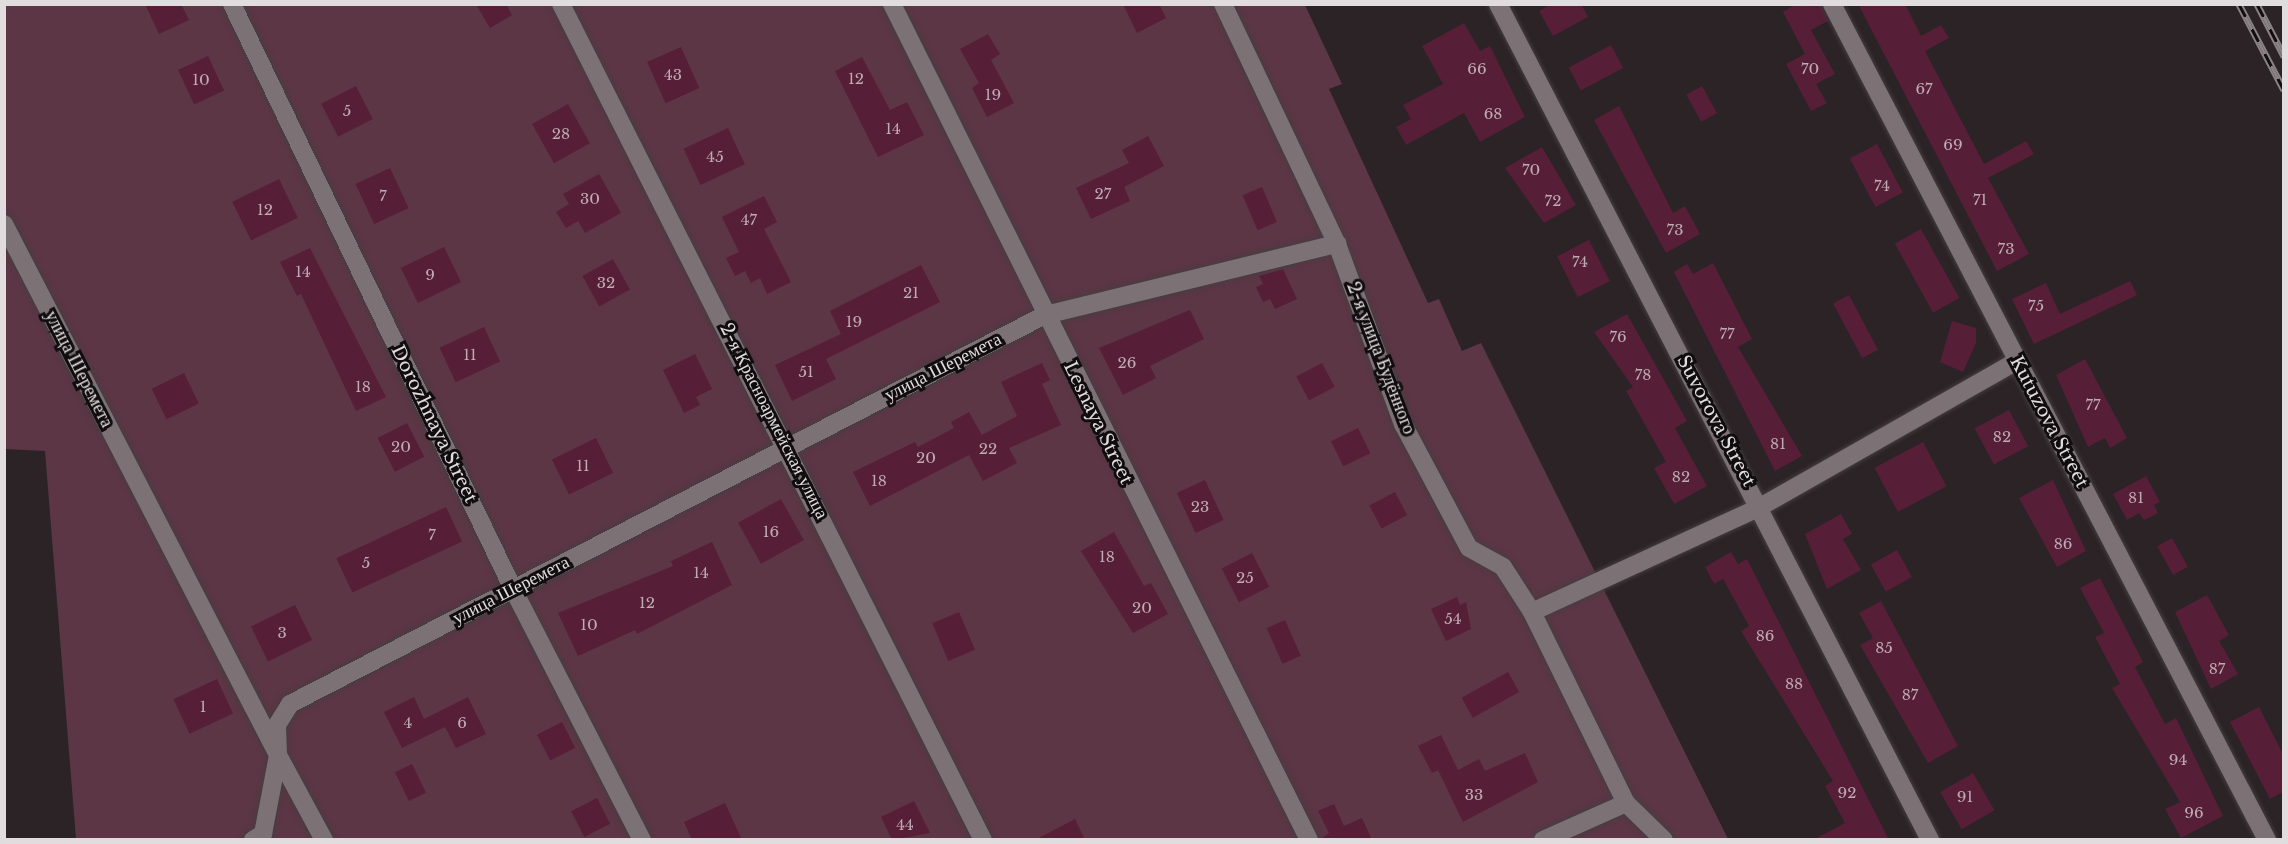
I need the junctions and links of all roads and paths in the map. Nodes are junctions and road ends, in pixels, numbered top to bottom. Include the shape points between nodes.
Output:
1 (232, 4) edge
2 (561, 4) edge
3 (892, 4) edge
4 (1223, 4) edge
5 (1498, 4) edge
6 (1832, 4) edge
7 (4, 224) edge
8 (1337, 244) junction
9 (1044, 315) junction
10 (2017, 361) junction
11 (788, 447) junction
12 (1760, 507) junction
13 (513, 589) junction
14 (1532, 612) junction
15 (278, 755) junction
16 (1626, 803) junction
17 (2266, 839) edge
18 (253, 840) edge
19 (324, 840) edge
20 (642, 840) edge
21 (982, 840) edge
22 (1309, 840) edge
23 (1543, 840) edge
24 (1664, 840) edge
25 (1930, 840) edge

1 - 13 street, Dorozhnaya Street
2 - 11 street, 2-я Красноармейская улица
3 - 9 street, Lesnaya Street
4 - 8 street, 2-я улица Будённого
5 - 12 street, Suvorova Street
6 - 10 street, Kutuzova Street
7 - 15 street, улица Шеремета
8 - 9 street, улица Шеремета
8 - 14 street, 2-я улица Будённого via 1403,424 1458,528 1469,548 1503,567
9 - 11 street, улица Шеремета
9 - 22 street, Lesnaya Street
10 - 12 street
10 - 17 street, Kutuzova Street
11 - 13 street, улица Шеремета
11 - 21 street, 2-я Красноармейская улица
12 - 14 street via 1707,526
12 - 25 street, Suvorova Street
13 - 15 street, улица Шеремета via 290,704 277,725
13 - 20 street, Dorozhnaya Street
14 - 16 street, 2-я улица Будённого
15 - 18 street via 263,834
15 - 19 street
16 - 23 street
16 - 24 street, 2-я улица Будённого

